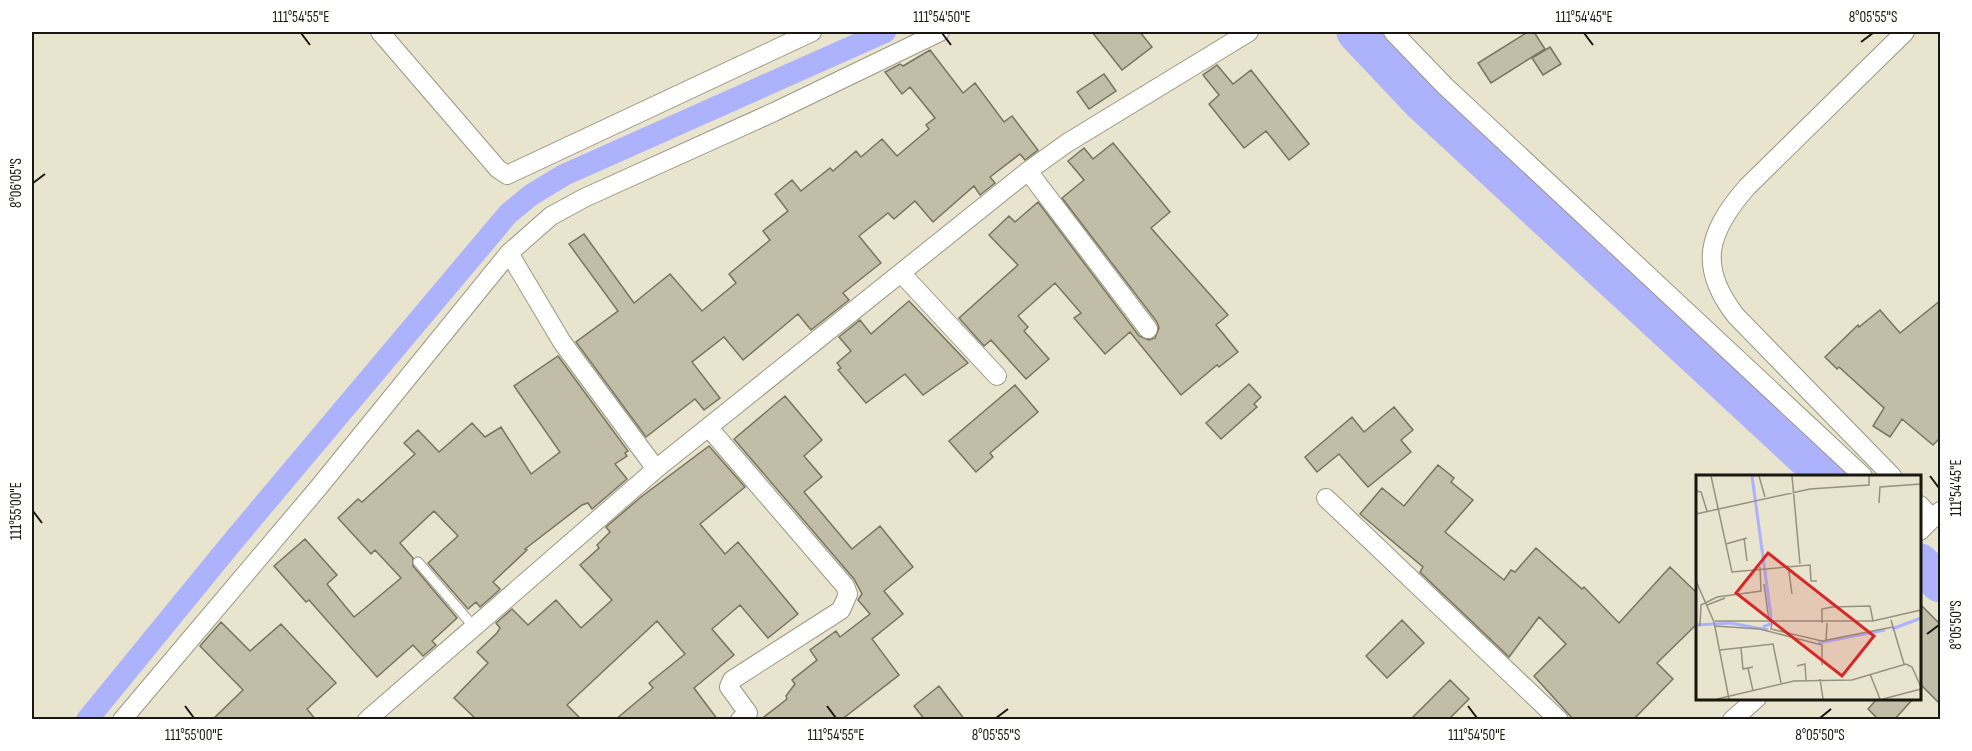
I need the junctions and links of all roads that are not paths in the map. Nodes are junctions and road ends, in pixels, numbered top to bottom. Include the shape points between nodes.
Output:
1 (380, 32) edge
2 (812, 32) edge
3 (940, 32) edge
4 (1249, 32) edge
5 (1393, 32) edge
6 (1905, 32) edge
7 (1028, 171) junction
8 (509, 253) junction
9 (901, 273) junction
10 (1148, 329) dead end
11 (997, 376) dead end
12 (709, 428) junction
13 (656, 469) junction
14 (1861, 475) edge
15 (1890, 475) edge
16 (1326, 498) dead end
17 (1921, 508) edge
18 (1927, 524) edge
19 (418, 562) dead end
20 (474, 627) junction
21 (1756, 700) edge
22 (122, 720) edge
23 (367, 720) edge
24 (740, 720) edge
25 (1559, 720) edge
26 (1732, 720) edge

1 - 2 street via 507,175
3 - 8 street via 584,198 551,216
4 - 7 street
5 - 14 street via 1445,87
6 - 15 street via 1747,187 1717,228 1712,248 1715,278 1724,301
7 - 9 street
7 - 10 street
8 - 13 street via 562,342
8 - 22 street via 319,487
9 - 11 street
9 - 12 street
12 - 13 street
12 - 24 street via 848,594 841,610 732,680 729,687 748,713
13 - 20 street
16 - 25 street
17 - 18 street
19 - 20 lane
20 - 23 street
21 - 26 street

